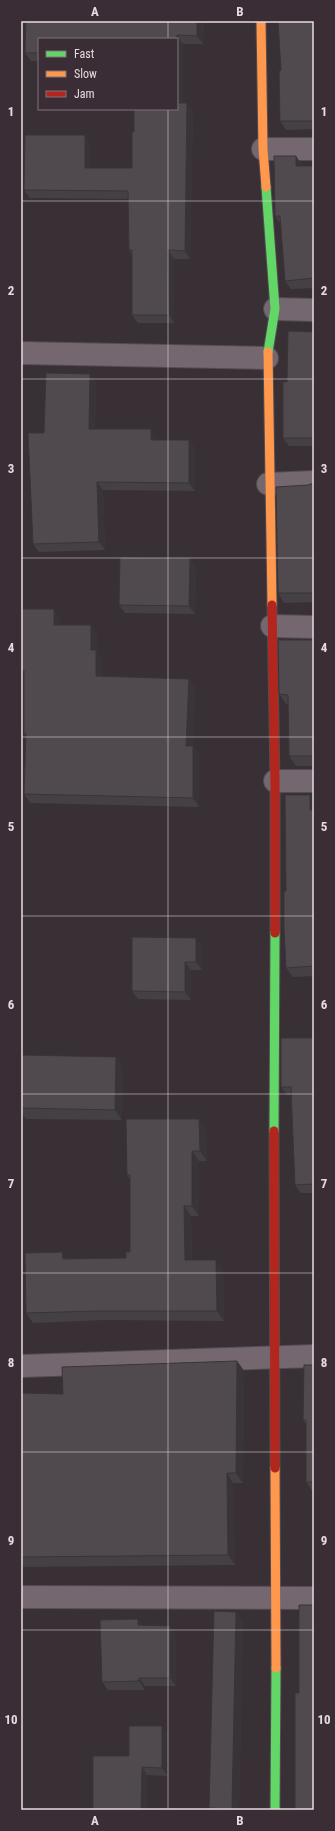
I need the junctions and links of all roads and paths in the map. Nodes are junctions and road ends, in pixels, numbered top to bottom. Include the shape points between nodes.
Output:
1 (261, 21) edge
2 (263, 149) junction
3 (314, 149) edge
4 (275, 309) junction
5 (314, 310) edge
6 (21, 353) edge
7 (267, 358) junction
8 (314, 482) edge
9 (268, 484) junction
10 (272, 626) junction
11 (314, 627) edge
12 (275, 781) junction
13 (314, 781) edge
14 (274, 1356) junction
15 (314, 1356) edge
16 (21, 1366) edge
17 (21, 1597) edge
18 (276, 1597) junction
19 (314, 1598) edge
20 (275, 1810) edge

1 - 2 street
2 - 3 street
2 - 4 street
4 - 5 street
4 - 7 street
6 - 7 street
7 - 9 street
8 - 9 street
9 - 10 street
10 - 11 street
10 - 12 street
12 - 13 street
12 - 14 street
14 - 15 street
14 - 16 street
14 - 18 street
17 - 18 street
18 - 19 street
18 - 20 street

